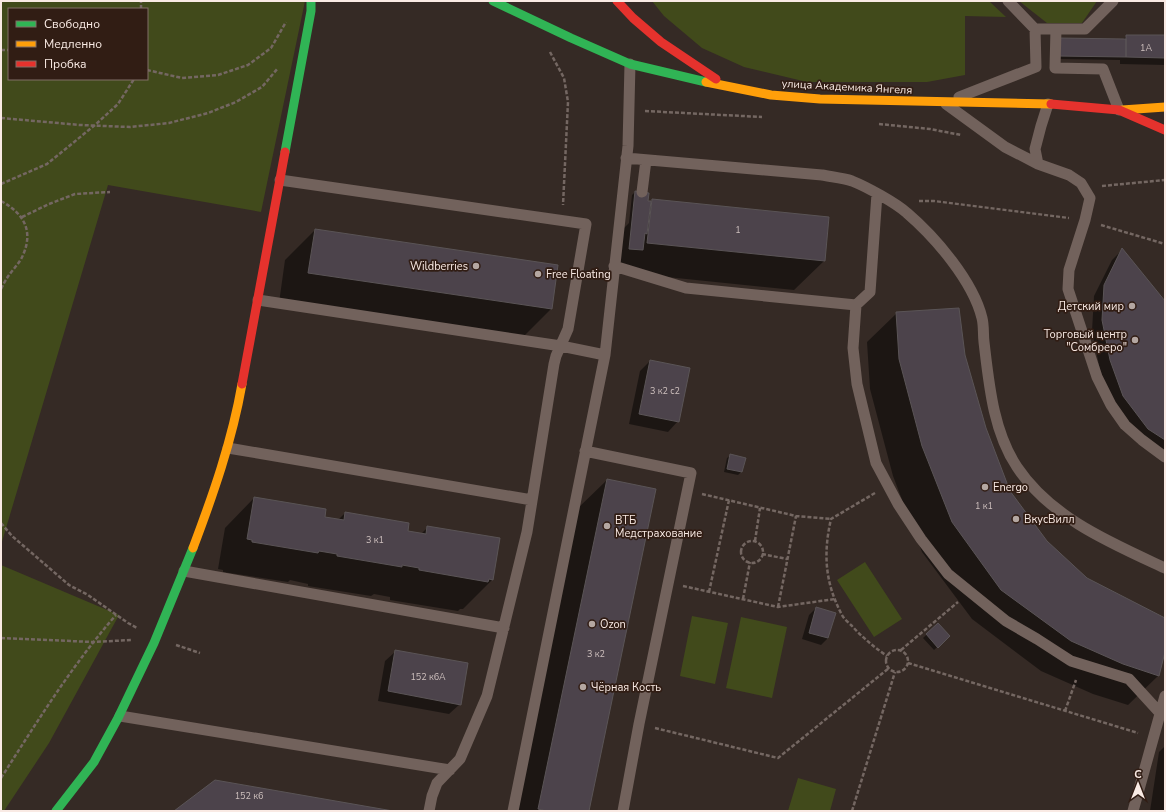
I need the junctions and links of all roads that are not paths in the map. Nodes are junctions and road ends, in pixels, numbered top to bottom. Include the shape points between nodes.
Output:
1 (311, 1) edge
2 (493, 1) edge
3 (617, 1) edge
4 (1008, 1) edge
5 (1113, 1) edge
6 (1035, 29) junction
7 (1056, 29) junction
8 (630, 64) junction
9 (1036, 67) junction
10 (1055, 68) junction
11 (728, 87) junction
12 (944, 103) junction
13 (1048, 104) junction
14 (1165, 107) edge
15 (1119, 110) junction
16 (1165, 130) edge
17 (626, 158) junction
18 (646, 160) junction
19 (1038, 164) junction
20 (280, 180) junction
21 (642, 192) dead end
22 (877, 194) junction
23 (614, 266) junction
24 (258, 300) junction
25 (856, 305) junction
26 (560, 346) junction
27 (605, 355) junction
28 (228, 448) junction
29 (585, 451) junction
30 (1165, 457) edge
31 (532, 500) junction
32 (1165, 568) edge
33 (184, 571) junction
34 (504, 628) junction
35 (1165, 696) edge
36 (1160, 713) junction
37 (120, 716) junction
38 (450, 770) junction
39 (56, 811) edge
40 (429, 811) edge
41 (513, 811) edge
42 (623, 811) edge
43 (1133, 811) edge

1 - 20 main road
2 - 8 main road, улица Академика Янгеля
3 - 11 main road via 661,42
4 - 6 lane
5 - 7 lane via 1085,29
6 - 7 lane
6 - 9 lane
7 - 10 lane
8 - 11 main road, улица Академика Янгеля
8 - 17 lane
9 - 10 lane
9 - 12 lane
10 - 15 lane via 1103,69
11 - 12 main road, улица Академика Янгеля via 820,100
12 - 13 main road, улица Академика Янгеля
12 - 19 lane via 1005,148
13 - 15 main road, улица Академика Янгеля
13 - 19 lane via 1035,149
14 - 15 main road
15 - 16 main road, улица Академика Янгеля
17 - 18 lane
17 - 23 lane
18 - 21 lane
18 - 22 lane via 822,175 852,181
19 - 30 lane via 1069,175 1081,183 1090,198 1069,270 1068,289 1097,377 1111,405 1125,425
20 - 24 main road
20 - 26 lane via 586,224 568,329
22 - 25 lane via 870,292
22 - 32 lane via 906,212 944,250 974,295 982,318 987,370 997,422 1017,467 1040,495 1072,520
23 - 25 lane via 686,288
23 - 27 lane
24 - 26 lane
24 - 28 main road
25 - 36 lane via 853,348 857,384 876,463 898,504 930,551 948,574 1006,621 1071,661 1129,679
26 - 27 lane
26 - 31 lane via 554,364
27 - 29 lane
28 - 31 lane
28 - 33 main road via 218,483
29 - 41 lane
29 - 42 lane via 691,474
31 - 34 lane
33 - 34 lane
33 - 37 main road
34 - 38 lane via 487,696 460,759
35 - 36 lane
36 - 43 lane
37 - 38 lane
37 - 39 main road via 97,757
38 - 40 lane via 438,783

